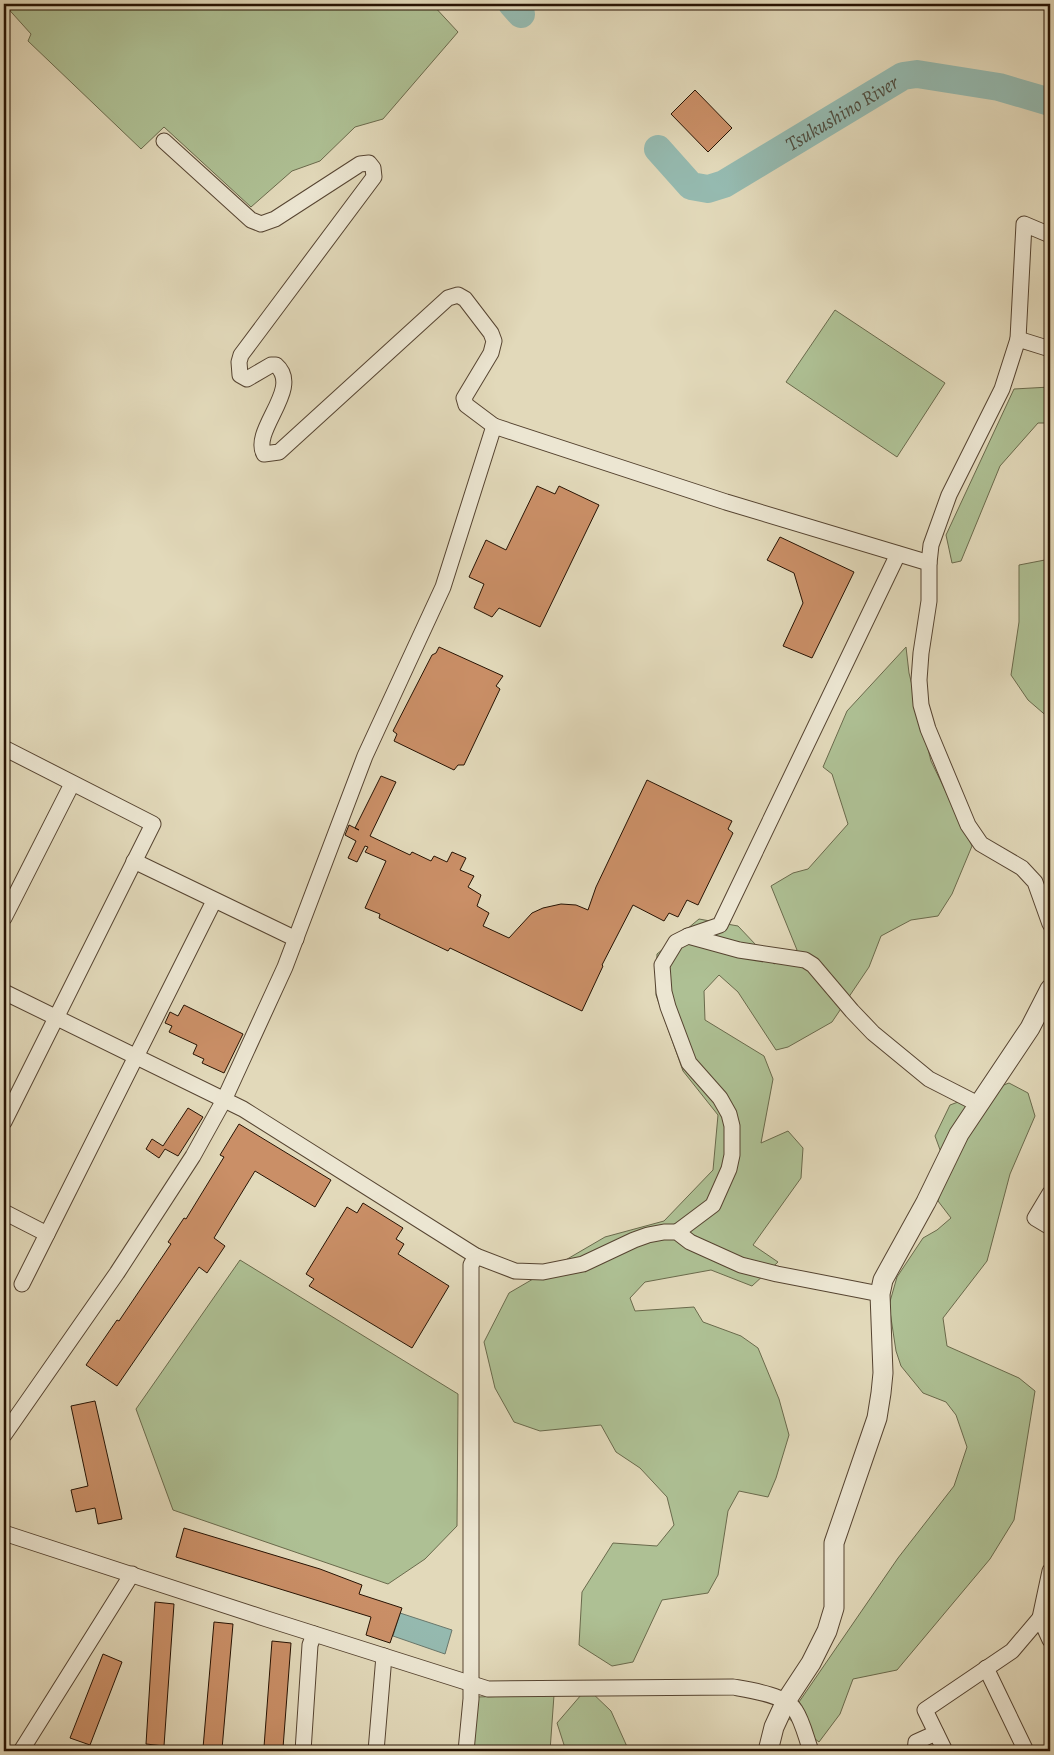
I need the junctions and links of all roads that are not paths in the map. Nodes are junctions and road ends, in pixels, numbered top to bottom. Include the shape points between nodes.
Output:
1 (164, 141) dead end
2 (1050, 234) edge
3 (1018, 339) junction
4 (1050, 349) edge
5 (494, 426) junction
6 (898, 554) junction
7 (929, 563) junction
8 (4, 748) edge
9 (72, 784) junction
10 (134, 861) junction
11 (214, 901) junction
12 (4, 918) edge
13 (1050, 924) edge
14 (688, 936) junction
15 (296, 939) junction
16 (1050, 989) edge
17 (4, 992) edge
18 (56, 1018) junction
19 (135, 1058) junction
20 (224, 1100) junction
21 (978, 1104) junction
22 (4, 1122) edge
23 (1050, 1193) edge
24 (4, 1212) edge
25 (1050, 1226) edge
26 (677, 1232) junction
27 (47, 1234) junction
28 (476, 1256) junction
29 (22, 1284) dead end
30 (880, 1294) junction
31 (4, 1435) edge
32 (4, 1533) edge
33 (1050, 1571) edge
34 (132, 1574) junction
35 (1040, 1618) junction
36 (314, 1634) junction
37 (1050, 1640) edge
38 (384, 1656) junction
39 (986, 1668) junction
40 (470, 1685) junction
41 (786, 1701) junction
42 (936, 1733) junction
43 (23, 1751) edge
44 (303, 1751) edge
45 (376, 1751) edge
46 (466, 1751) edge
47 (768, 1751) edge
48 (811, 1751) edge
49 (915, 1751) edge
50 (945, 1751) edge
51 (1026, 1751) edge

1 - 5 street via 251,220 261,224 275,219 360,164 369,163 372,168 374,177 241,355 240,375 247,379 271,365 281,369 283,375 280,398 262,440 264,454 279,452 448,298 458,295 486,326 494,341 491,353 464,398 466,405
2 - 3 street via 1024,224
3 - 4 street
3 - 7 street via 1002,388 950,495 931,545
5 - 6 street
5 - 15 street via 443,587 365,756
6 - 7 street
6 - 14 street via 720,925
7 - 13 street via 929,601 919,680 920,704 928,729 968,825 981,844 1022,868 1035,882
8 - 9 street
9 - 10 street via 153,824
9 - 12 street
10 - 11 street
10 - 18 street
11 - 15 street
11 - 19 street
14 - 21 street via 740,950 805,960 873,1033 929,1079
14 - 26 street via 674,944 662,965 664,992 690,1063 725,1105 733,1139 730,1169 713,1205
15 - 20 street via 273,997
16 - 21 street via 1030,1028
17 - 18 street
18 - 19 street
18 - 22 street
19 - 20 street
19 - 27 street
20 - 28 street
20 - 31 street via 193,1156 117,1273
21 - 30 street via 950,1150 884,1280
23 - 25 street via 1035,1218
24 - 27 street
26 - 28 street via 634,1240 583,1264 543,1272 516,1271
26 - 30 street via 690,1242 741,1265
27 - 29 street
28 - 40 street via 471,1265
30 - 41 street via 881,1393 877,1418 834,1543 834,1608 811,1663
32 - 34 street
33 - 35 street
34 - 36 street
34 - 43 street
35 - 37 street
35 - 39 street via 1012,1651
36 - 38 street
36 - 44 street via 310,1645
38 - 40 street
38 - 45 street
39 - 42 street via 925,1710
39 - 51 street
40 - 41 street via 488,1690 734,1687
40 - 46 street
41 - 47 street
41 - 48 street via 795,1710
42 - 49 street via 916,1742
42 - 50 street

